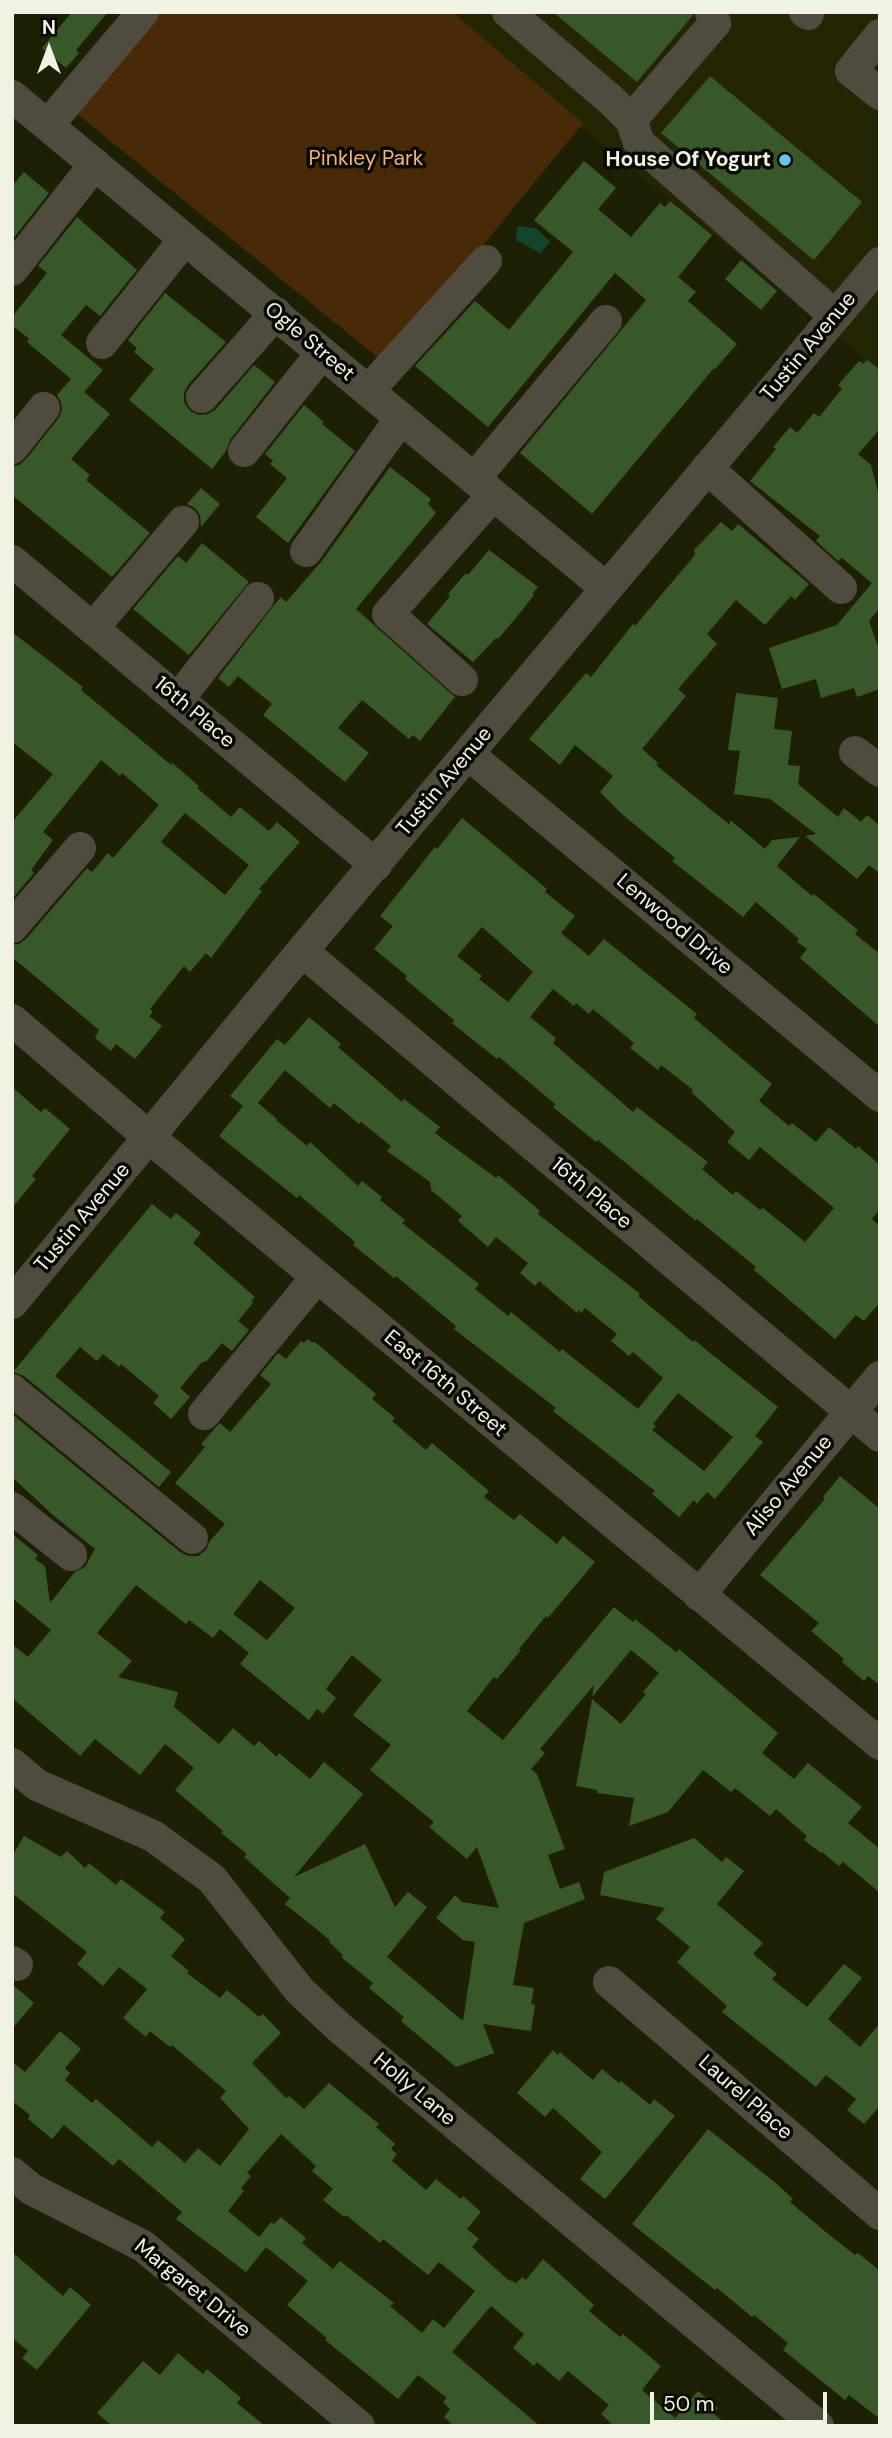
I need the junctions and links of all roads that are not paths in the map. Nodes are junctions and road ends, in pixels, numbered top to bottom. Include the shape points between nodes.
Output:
1 (143, 12) edge
2 (508, 12) edge
3 (711, 12) edge
4 (880, 35) edge
5 (880, 94) edge
6 (16, 106) edge
7 (631, 120) junction
8 (48, 125) junction
9 (95, 164) junction
10 (185, 239) junction
11 (486, 261) dead end
12 (880, 263) edge
13 (12, 270) edge
14 (870, 295) edge
15 (276, 313) junction
16 (835, 316) junction
17 (606, 321) dead end
18 (102, 343) dead end
19 (322, 352) junction
20 (368, 391) junction
21 (202, 397) dead end
22 (44, 408) dead end
23 (401, 418) junction
24 (12, 448) edge
25 (244, 450) dead end
26 (707, 468) junction
27 (484, 487) junction
28 (183, 522) dead end
29 (306, 551) dead end
30 (12, 561) edge
31 (606, 588) junction
32 (841, 588) dead end
33 (258, 598) dead end
34 (93, 628) junction
35 (462, 680) dead end
36 (178, 699) junction
37 (855, 752) dead end
38 (468, 754) junction
39 (880, 771) edge
40 (80, 848) dead end
41 (376, 865) junction
42 (12, 927) edge
43 (302, 951) junction
44 (12, 1020) edge
45 (880, 1096) edge
46 (150, 1138) junction
47 (317, 1277) junction
48 (12, 1303) edge
49 (880, 1377) edge
50 (12, 1390) edge
51 (851, 1412) junction
52 (204, 1414) dead end
53 (880, 1436) edge
54 (12, 1507) edge
55 (192, 1538) dead end
56 (71, 1555) dead end
57 (699, 1595) junction
58 (880, 1744) edge
59 (12, 1764) edge
60 (610, 1982) dead end
61 (12, 2174) edge
62 (880, 2214) edge
63 (359, 2426) edge
64 (818, 2426) edge

1 - 8 street
2 - 7 street
3 - 7 street via 715,23
4 - 5 street via 851,71
6 - 8 street, Ogle Street
7 - 16 street via 639,143
8 - 9 street, Ogle Street
9 - 10 street, Ogle Street
9 - 13 street
10 - 15 street, Ogle Street
10 - 18 street
11 - 20 street
12 - 14 street, Tustin Avenue
14 - 16 street, Tustin Avenue
15 - 19 street, Ogle Street
15 - 21 street
16 - 26 street, Tustin Avenue
17 - 27 street
19 - 20 street, Ogle Street
19 - 25 street
20 - 23 street, Ogle Street
22 - 24 street
23 - 27 street, Ogle Street
23 - 29 street
26 - 31 street, Tustin Avenue
26 - 32 street
27 - 31 street, Ogle Street
27 - 35 street via 388,614
28 - 34 street
30 - 34 street, 16th Place
31 - 38 street, Tustin Avenue
33 - 36 street
34 - 36 street, 16th Place
36 - 41 street, 16th Place
37 - 39 street
38 - 41 street, Tustin Avenue
38 - 45 street, Lenwood Drive
40 - 42 street
41 - 43 street, Tustin Avenue
43 - 46 street, Tustin Avenue
43 - 51 street, 16th Place
44 - 46 street, East 16th Street
46 - 47 street, East 16th Street
46 - 48 street, Tustin Avenue
47 - 52 street
47 - 57 street, East 16th Street
49 - 51 street, Aliso Avenue
50 - 55 street
51 - 53 street, 16th Place
51 - 57 street, Aliso Avenue
54 - 56 street
57 - 58 street, East 16th Street
59 - 64 street, Holly Lane via 37,1785 153,1836 212,1879 300,1991 341,2029
60 - 62 street, Laurel Place
61 - 63 street, Margaret Drive via 32,2189 143,2246

